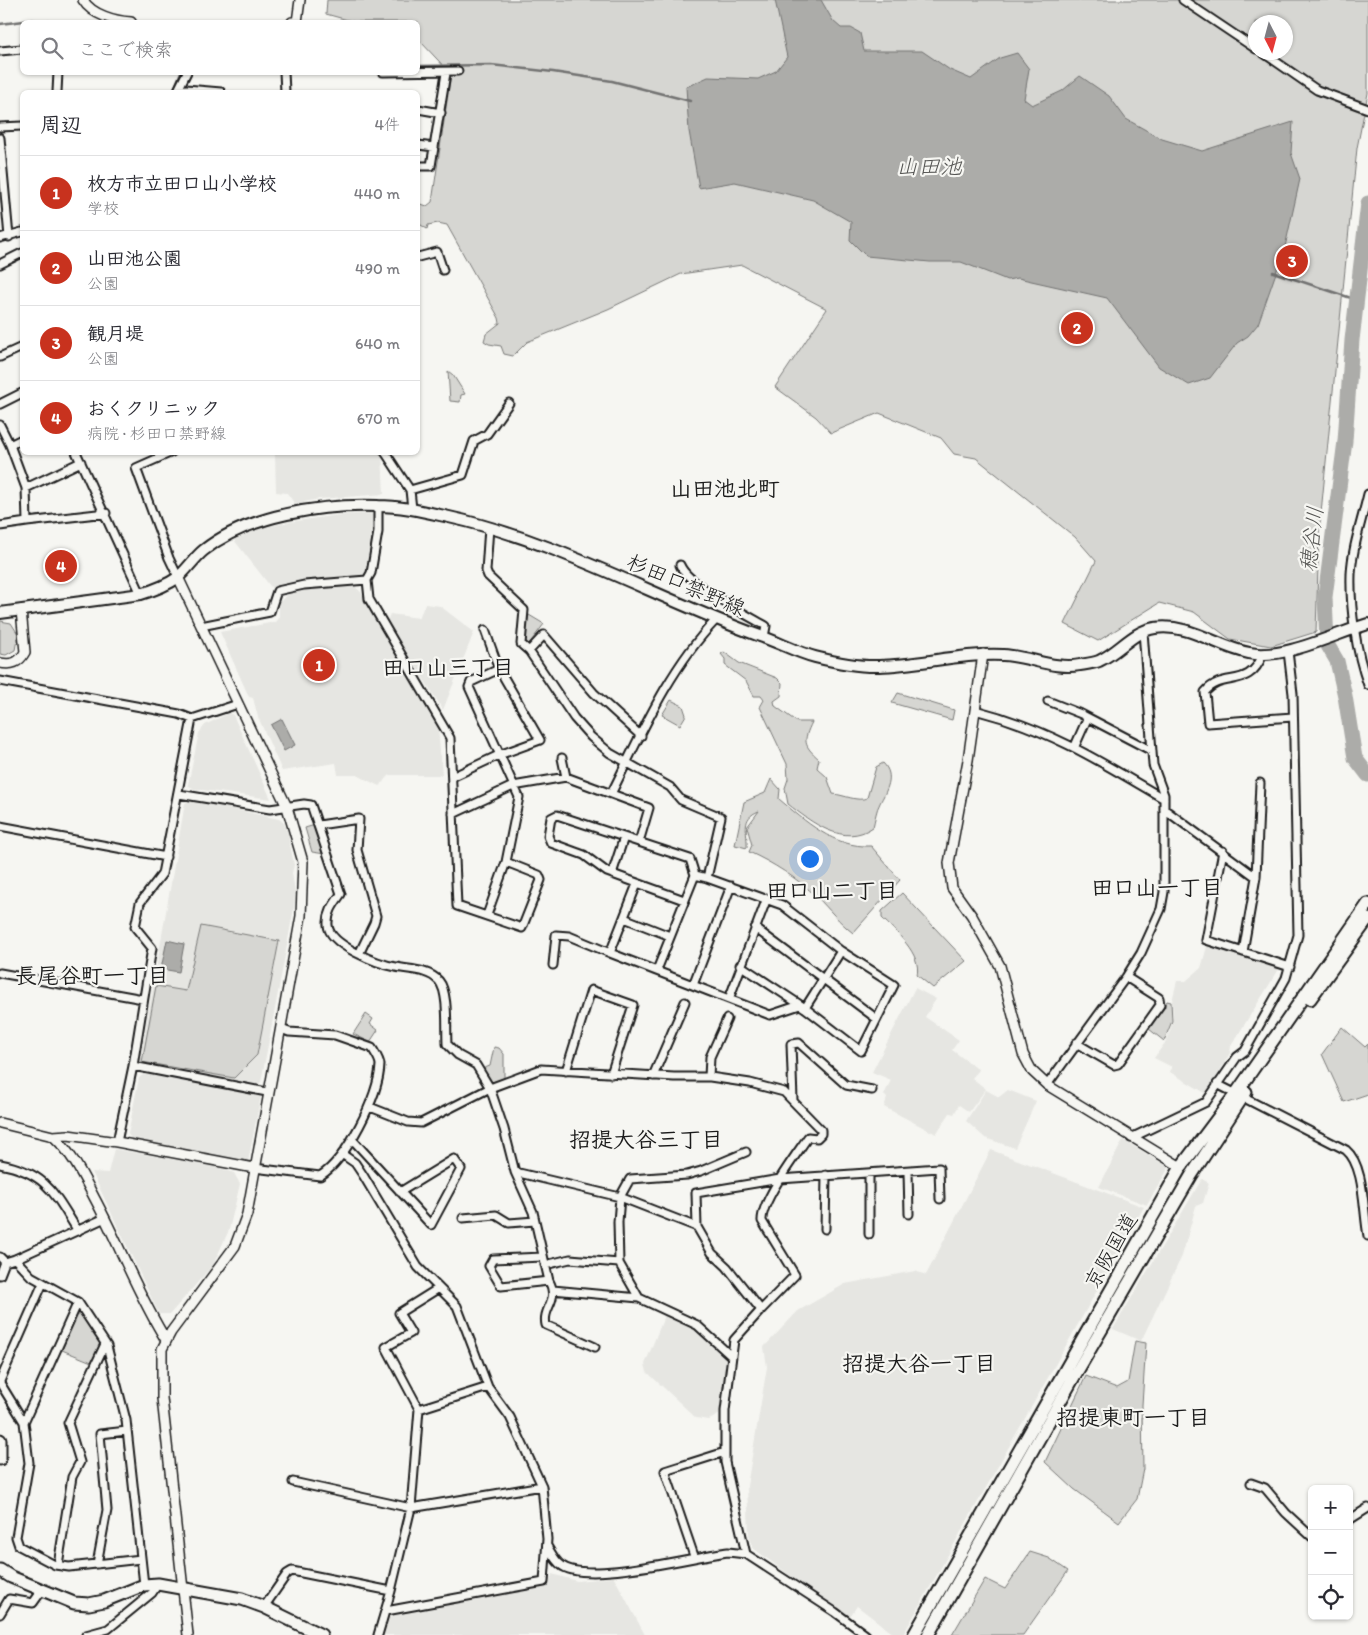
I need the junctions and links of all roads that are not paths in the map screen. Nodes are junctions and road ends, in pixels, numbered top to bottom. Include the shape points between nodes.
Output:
1 (84, 0) edge
2 (300, 0) edge
3 (1183, 0) edge
4 (116, 20) edge
5 (297, 20) edge
6 (1248, 44) edge
7 (20, 49) edge
8 (0, 51) edge
9 (1274, 60) edge
10 (458, 72) dead end
11 (420, 73) edge
12 (446, 73) junction
13 (58, 75) edge
14 (186, 75) edge
15 (284, 75) edge
16 (57, 90) edge
17 (178, 90) edge
18 (183, 90) edge
19 (198, 90) edge
20 (285, 90) edge
21 (420, 109) edge
22 (1368, 109) edge
23 (441, 113) junction
24 (20, 126) edge
25 (0, 128) edge
26 (0, 138) edge
27 (420, 145) edge
28 (434, 146) junction
29 (420, 166) edge
30 (20, 233) edge
31 (9, 237) junction
32 (0, 238) edge
33 (20, 253) edge
34 (420, 256) edge
35 (0, 264) edge
36 (442, 270) dead end
37 (20, 348) edge
38 (0, 357) edge
39 (20, 393) edge
40 (509, 403) dead end
41 (0, 404) edge
42 (0, 426) edge
43 (20, 440) edge
44 (10, 445) junction
45 (78, 455) edge
46 (165, 455) edge
47 (387, 455) edge
48 (81, 462) junction
49 (26, 488) junction
50 (410, 490) junction
51 (1368, 494) edge
52 (378, 506) junction
53 (412, 509) junction
54 (106, 513) junction
55 (27, 522) junction
56 (0, 526) edge
57 (489, 527) junction
58 (680, 565) dead end
59 (178, 577) junction
60 (367, 580) junction
61 (141, 594) junction
62 (21, 610) junction
63 (0, 613) edge
64 (716, 620) junction
65 (1368, 624) edge
66 (201, 626) junction
67 (1351, 629) junction
68 (485, 630) dead end
69 (1143, 631) junction
70 (764, 637) junction
71 (1291, 650) junction
72 (529, 651) junction
73 (983, 654) junction
74 (1263, 654) junction
75 (0, 663) edge
76 (498, 669) junction
77 (0, 681) edge
78 (1368, 685) edge
79 (1048, 700) dead end
80 (238, 704) junction
81 (975, 710) junction
82 (1293, 716) junction
83 (192, 719) junction
84 (1087, 719) junction
85 (641, 736) junction
86 (1075, 746) junction
87 (1152, 751) junction
88 (499, 755) junction
89 (562, 758) dead end
90 (626, 763) junction
91 (452, 776) junction
92 (566, 777) junction
93 (1260, 782) dead end
94 (513, 786) junction
95 (612, 792) junction
96 (178, 794) junction
97 (1164, 799) junction
98 (286, 808) junction
99 (1164, 809) junction
100 (453, 814) junction
101 (319, 825) junction
102 (0, 826) edge
103 (624, 837) junction
104 (639, 842) junction
105 (1223, 851) junction
106 (166, 857) junction
107 (506, 862) junction
108 (612, 874) junction
109 (695, 875) junction
110 (1256, 877) junction
111 (708, 878) junction
112 (637, 884) junction
113 (730, 886) junction
114 (767, 898) junction
115 (684, 900) junction
116 (1368, 904) edge
117 (488, 915) junction
118 (624, 918) junction
119 (1368, 919) edge
120 (755, 928) junction
121 (670, 936) junction
122 (841, 951) junction
123 (1243, 952) junction
124 (359, 954) junction
125 (610, 954) junction
126 (553, 965) dead end
127 (740, 965) junction
128 (1290, 967) junction
129 (657, 970) junction
130 (0, 973) edge
131 (1126, 977) junction
132 (823, 979) junction
133 (693, 985) junction
134 (143, 999) junction
135 (729, 1000) junction
136 (685, 1002) dead end
137 (802, 1006) junction
138 (727, 1019) dead end
139 (877, 1019) junction
140 (281, 1029) junction
141 (1076, 1043) junction
142 (133, 1066) junction
143 (566, 1071) junction
144 (611, 1074) junction
145 (653, 1076) junction
146 (709, 1077) junction
147 (1217, 1084) junction
148 (1047, 1085) junction
149 (490, 1088) junction
150 (872, 1090) dead end
151 (267, 1092) junction
152 (1239, 1096) junction
153 (793, 1100) junction
154 (370, 1107) junction
155 (0, 1123) edge
156 (53, 1136) junction
157 (1131, 1138) junction
158 (352, 1139) junction
159 (117, 1142) junction
160 (746, 1152) dead end
161 (342, 1154) junction
162 (0, 1164) edge
163 (1181, 1166) junction
164 (254, 1168) junction
165 (515, 1172) junction
166 (908, 1172) junction
167 (869, 1173) junction
168 (826, 1175) junction
169 (780, 1179) junction
170 (400, 1192) junction
171 (620, 1197) junction
172 (940, 1199) dead end
173 (909, 1214) dead end
174 (105, 1218) junction
175 (463, 1218) dead end
176 (535, 1221) junction
177 (697, 1227) junction
178 (825, 1229) dead end
179 (78, 1230) junction
180 (869, 1234) dead end
181 (1368, 1236) edge
182 (543, 1257) junction
183 (15, 1259) junction
184 (3, 1260) edge
185 (619, 1263) junction
186 (545, 1265) junction
187 (0, 1275) edge
188 (548, 1281) junction
189 (43, 1283) junction
190 (439, 1288) junction
191 (554, 1290) junction
192 (639, 1298) junction
193 (78, 1302) junction
194 (761, 1310) junction
195 (166, 1340) junction
196 (105, 1344) junction
197 (594, 1347) dead end
198 (731, 1356) junction
199 (0, 1382) edge
200 (488, 1387) junction
201 (419, 1409) junction
202 (24, 1422) junction
203 (127, 1431) junction
204 (0, 1440) edge
205 (725, 1452) junction
206 (0, 1459) edge
207 (293, 1482) dead end
208 (1251, 1483) dead end
209 (542, 1486) junction
210 (411, 1508) junction
211 (1368, 1508) edge
212 (1353, 1517) edge
213 (1308, 1533) edge
214 (547, 1546) junction
215 (746, 1554) junction
216 (694, 1556) junction
217 (141, 1560) junction
218 (97, 1564) junction
219 (58, 1565) junction
220 (0, 1570) edge
221 (158, 1584) junction
222 (144, 1585) junction
223 (183, 1588) junction
224 (43, 1589) junction
225 (391, 1591) junction
226 (264, 1607) junction
227 (386, 1611) junction
228 (0, 1614) edge
229 (86, 1635) edge
230 (188, 1635) edge
231 (321, 1635) edge
232 (378, 1635) edge
233 (866, 1635) edge
234 (914, 1635) edge
235 (928, 1635) edge

1 - 4 street via 92,9
2 - 5 street
3 - 6 street
7 - 8 street
9 - 22 street via 1317,90
10 - 12 street
11 - 12 street
12 - 23 street
13 - 16 street
14 - 17 street
15 - 20 street
18 - 19 street
21 - 23 street
23 - 28 street
24 - 25 street
26 - 31 street
27 - 28 street
28 - 29 street via 431,166
30 - 31 street
31 - 32 street
33 - 35 street
34 - 36 street via 437,252
37 - 38 street
39 - 41 street
40 - 50 street via 486,434 474,441 463,475
42 - 44 street
43 - 44 street
44 - 49 street
45 - 48 street
46 - 59 street via 136,468
47 - 50 street
48 - 49 street
48 - 54 street
49 - 55 street
50 - 53 street
51 - 67 street via 1351,572
52 - 53 main road, 杉田口禁野線
52 - 59 main road, 杉田口禁野線 via 317,510 261,520 233,530 202,551
52 - 60 street via 378,532
53 - 57 main road, 杉田口禁野線
54 - 55 street
54 - 61 street
55 - 56 street
57 - 64 main road, 杉田口禁野線 via 547,545
57 - 72 street via 486,571 524,610 521,644
58 - 70 street via 682,571 701,587 766,626
59 - 61 main road, 杉田口禁野線
59 - 66 street
60 - 66 street via 277,591 270,612
60 - 91 street via 369,599 450,738
61 - 62 main road, 杉田口禁野線
62 - 63 main road, 杉田口禁野線
62 - 75 street via 25,652 12,664
64 - 70 main road, 杉田口禁野線
64 - 85 street via 677,672
65 - 67 main road, 杉田口禁野線
66 - 80 street
67 - 71 main road, 杉田口禁野線
67 - 78 street
68 - 76 street
69 - 73 main road, 杉田口禁野線 via 1099,661 1076,666
69 - 74 main road, 杉田口禁野線 via 1164,627 1187,630 1247,653
69 - 87 street
70 - 73 main road, 杉田口禁野線 via 813,657 859,666
71 - 74 main road, 杉田口禁野線
71 - 82 street
72 - 85 street via 544,634 594,693
72 - 90 street via 580,724 610,753
73 - 81 street
74 - 82 street via 1257,669 1251,674 1211,685 1205,692 1208,723
76 - 88 street via 471,682 469,687
76 - 88 street via 540,740
77 - 83 street
79 - 84 street
80 - 83 street
80 - 98 street
81 - 86 street via 1024,724
81 - 148 street via 949,863 952,888 1000,966 1023,1054 1032,1071
82 - 128 street via 1298,935
83 - 96 street
84 - 86 street
84 - 87 street
85 - 90 street
86 - 97 street
87 - 97 street
88 - 91 street
88 - 94 street
89 - 92 street
90 - 95 street
90 - 111 street via 670,787 681,800 721,817
91 - 100 street
92 - 94 street
92 - 95 street
93 - 110 street
94 - 100 street
94 - 107 street via 519,797
95 - 104 street via 649,808
96 - 98 street via 270,809
96 - 106 street
97 - 99 street
98 - 101 street via 304,804 311,806
98 - 140 street via 303,862 301,916
99 - 105 street
99 - 131 street via 1161,909
100 - 117 street via 457,906
101 - 124 street via 341,894 330,911 328,926 332,938
101 - 124 street via 359,819 357,850 376,916
102 - 106 street
103 - 104 street
103 - 108 street
103 - 108 street via 557,815 551,818 548,836 552,843 584,855
104 - 109 street via 690,859
105 - 110 street
105 - 123 street via 1206,940
106 - 134 street via 162,874 140,903 136,927 152,948
107 - 117 street
107 - 117 street via 539,875 541,880 522,928
108 - 112 street
109 - 111 street
109 - 115 street
110 - 123 street
111 - 113 street
112 - 115 street
112 - 118 street
113 - 114 street
113 - 133 street
114 - 120 street
114 - 122 street via 782,905
115 - 121 street
116 - 152 main road, 京阪国道
118 - 121 street
118 - 125 street
119 - 152 main road, 京阪国道
120 - 127 street
120 - 132 street
121 - 129 street
122 - 132 street
122 - 139 street via 894,986
123 - 128 street
124 - 149 street via 394,967 421,970 437,979 444,993 447,1044 458,1056 476,1066
125 - 126 street via 569,936 556,934
125 - 129 street
127 - 135 street
127 - 137 street
128 - 147 street via 1245,1051 1236,1057
129 - 133 street
130 - 134 street
131 - 141 street
131 - 141 street via 1159,998 1160,1006 1118,1064 1114,1065
132 - 137 street
132 - 139 street
133 - 135 street
134 - 142 street
135 - 137 street via 770,1015
136 - 145 street
137 - 139 street via 861,1051
138 - 146 street via 710,1057
140 - 151 street
140 - 154 street via 335,1035 372,1048 380,1064
141 - 148 street
142 - 151 street
142 - 159 street
143 - 144 street
143 - 144 street via 591,990 633,1005
143 - 149 street via 541,1069
144 - 145 street
145 - 146 street
146 - 153 street via 784,1092
147 - 152 street
147 - 157 street via 1206,1102
148 - 157 street
149 - 154 street via 420,1123 408,1122
149 - 165 street
150 - 153 street via 846,1086 799,1043 791,1044
151 - 164 street
152 - 163 main road, 京阪国道
152 - 181 street via 1353,1156
152 - 235 main road, 京阪国道
153 - 169 street via 821,1130 821,1134 817,1138 808,1137
154 - 158 street
155 - 156 street
156 - 159 street via 68,1134
156 - 174 street via 75,1160
157 - 163 street
158 - 161 street
158 - 170 street
159 - 164 street
160 - 171 street via 687,1175 633,1177
161 - 164 street via 320,1176
161 - 190 street via 355,1163 418,1267
162 - 179 street via 22,1168 50,1187
163 - 234 main road, 京阪国道
164 - 195 street via 247,1214 235,1246
165 - 171 street
165 - 176 street
166 - 167 street
166 - 172 street via 939,1168
166 - 173 street
167 - 168 street
167 - 180 street
168 - 169 street
168 - 178 street
169 - 177 street via 696,1194
169 - 194 street via 762,1213 762,1221 795,1275
170 - 170 street via 431,1225 462,1169 454,1159
171 - 177 street
171 - 185 street
174 - 179 street
174 - 195 street via 147,1310
175 - 176 street via 496,1215 509,1223
176 - 182 street
177 - 194 street via 712,1253
179 - 183 street
182 - 186 street
182 - 188 street via 493,1259 489,1266 500,1286
183 - 184 street
183 - 189 street
184 - 187 street
185 - 186 street via 570,1259
185 - 192 street
186 - 188 street
188 - 191 street
189 - 193 street
189 - 199 street
190 - 200 street via 457,1306
190 - 201 street via 399,1313 411,1333 386,1346
191 - 192 street
191 - 197 street via 544,1318 546,1325
192 - 198 street via 697,1325
193 - 196 street
193 - 202 street
194 - 198 street via 734,1340
195 - 223 street via 161,1360 162,1398
196 - 203 street
196 - 219 street via 68,1423 80,1462 72,1477
198 - 205 street via 725,1411
199 - 202 street
200 - 201 street
200 - 209 street via 510,1417
201 - 210 street
202 - 219 street via 29,1463 16,1537 19,1546
203 - 217 street
203 - 218 street via 100,1434 107,1510
204 - 206 main road
205 - 215 street via 724,1462
205 - 216 street via 665,1471
207 - 210 street
208 - 213 street via 1265,1488
209 - 210 street
209 - 214 street
210 - 225 street
211 - 212 street
214 - 216 street via 561,1565 577,1572 611,1571
214 - 227 street via 544,1582
215 - 216 street via 728,1552
215 - 233 street
217 - 218 street
217 - 222 street
218 - 219 street
220 - 224 main road
221 - 222 main road
221 - 223 main road
221 - 229 street via 152,1593 108,1629
222 - 224 main road via 89,1604 64,1600
223 - 226 main road via 242,1599
223 - 230 street
224 - 228 street via 33,1603 9,1599
225 - 226 street via 292,1571
225 - 227 street
226 - 231 main road
227 - 232 street

